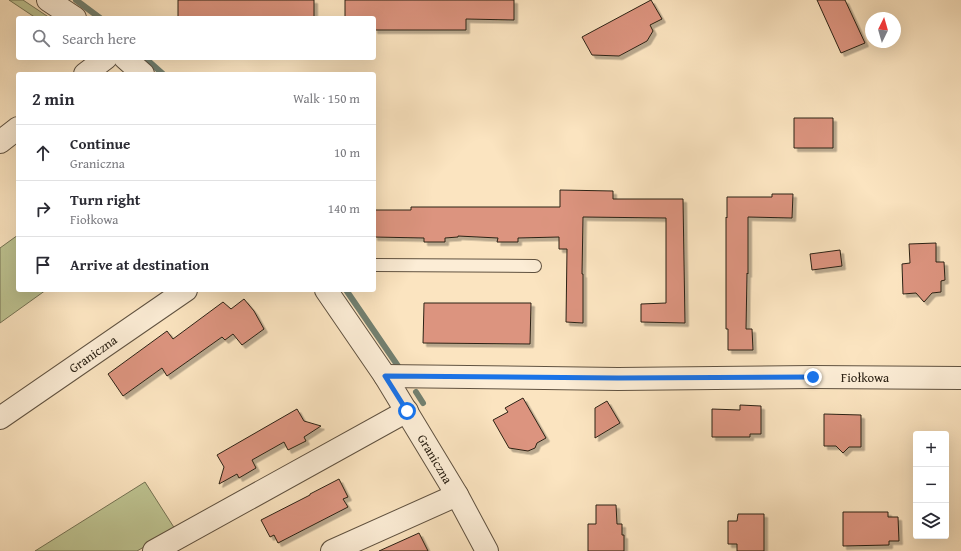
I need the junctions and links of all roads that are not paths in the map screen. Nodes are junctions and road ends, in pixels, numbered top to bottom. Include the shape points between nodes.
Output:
1 (48, 0) edge
2 (72, 16) edge
3 (104, 60) edge
4 (126, 60) edge
5 (88, 72) edge
6 (141, 72) edge
7 (16, 130) edge
8 (0, 142) edge
9 (376, 265) edge
10 (535, 266) dead end
11 (183, 292) edge
12 (327, 292) edge
13 (385, 376) junction
14 (961, 378) edge
15 (407, 411) junction
16 (0, 418) edge
17 (457, 494) junction
18 (154, 551) edge
19 (332, 551) edge
20 (487, 551) edge

1 - 2 street
3 - 5 street
4 - 6 street
7 - 8 street
9 - 10 lane
11 - 16 street, Graniczna
12 - 13 street, Graniczna
13 - 14 street, Fiołkowa
13 - 15 street, Graniczna
15 - 17 street, Graniczna
15 - 18 street
17 - 19 street
17 - 20 street, Graniczna

